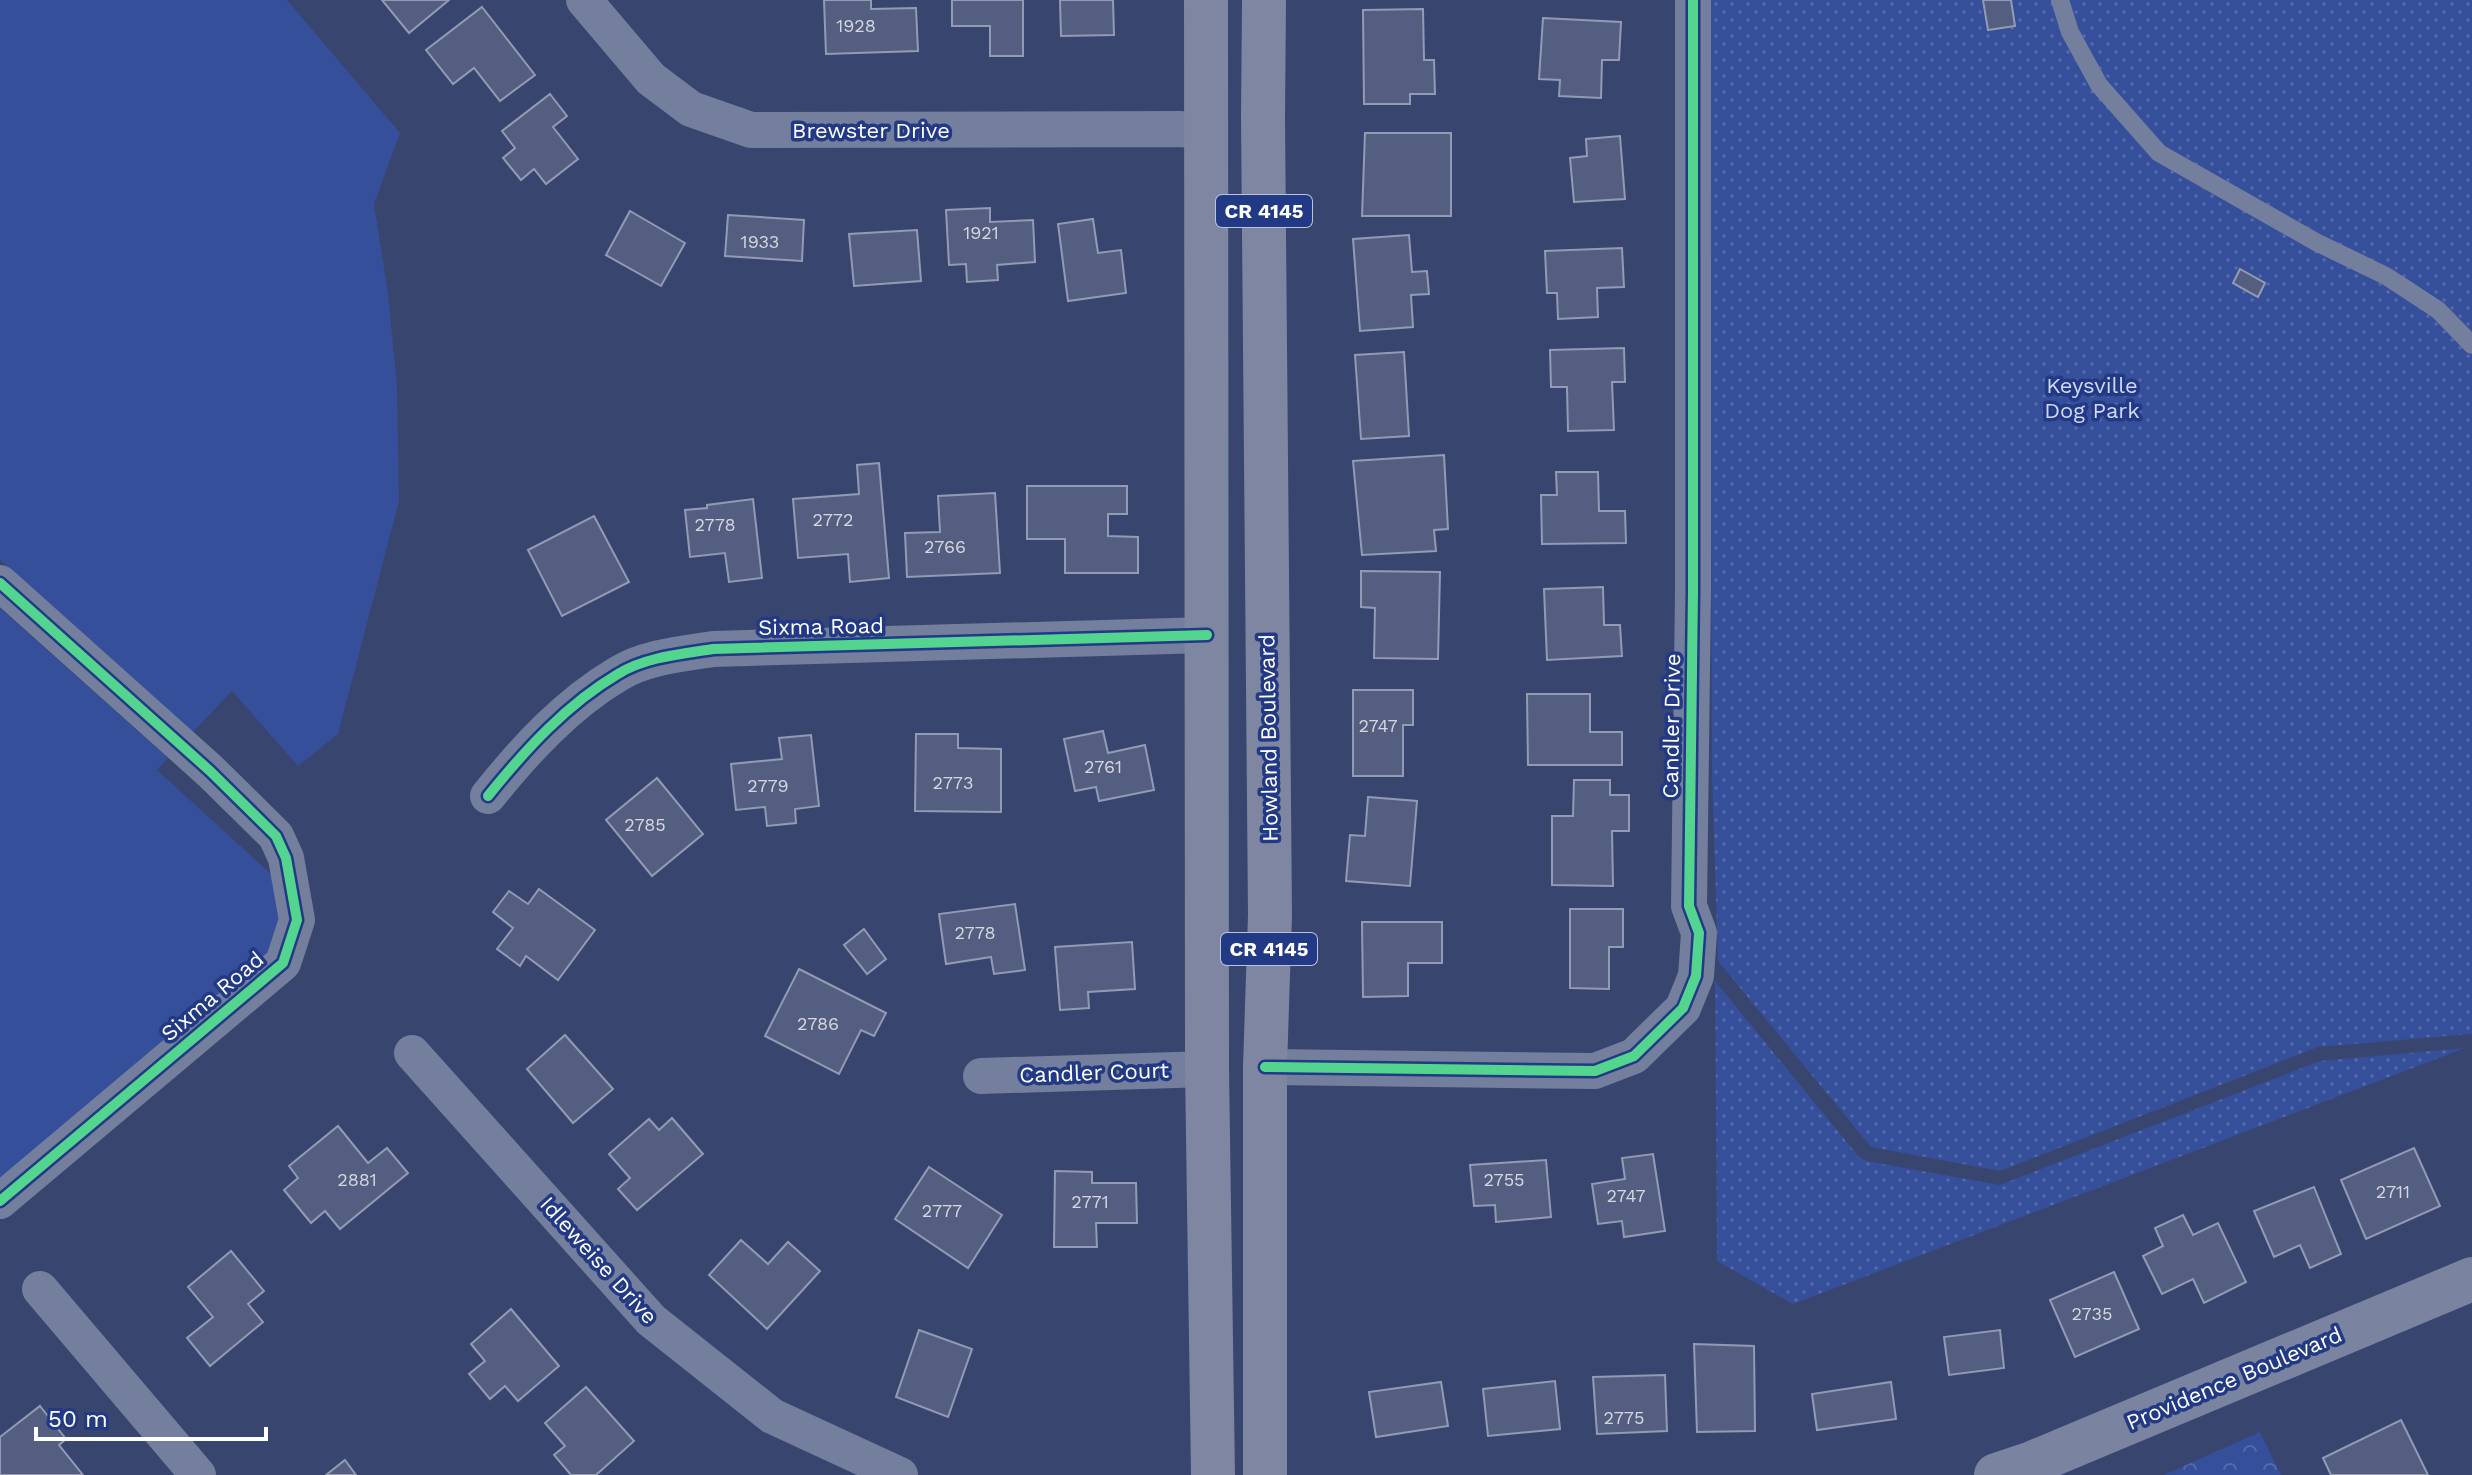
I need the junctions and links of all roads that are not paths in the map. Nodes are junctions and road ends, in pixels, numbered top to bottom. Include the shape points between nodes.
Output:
1 (584, 0) edge
2 (1206, 0) edge
3 (1264, 0) edge
4 (1693, 0) edge
5 (2060, 0) edge
6 (1208, 133) junction
7 (2472, 345) edge
8 (0, 583) edge
9 (1207, 635) junction
10 (488, 796) dead end
11 (412, 1053) dead end
12 (1265, 1067) junction
13 (1207, 1069) junction
14 (981, 1076) dead end
15 (0, 1201) edge
16 (2472, 1279) edge
17 (40, 1289) dead end
18 (2021, 1471) edge
19 (198, 1475) edge
20 (900, 1475) edge
21 (1213, 1475) edge
22 (1265, 1475) edge

1 - 6 street, Brewster Drive via 651,79 691,109 751,130
2 - 6 main road, CR 4145
3 - 12 main road, Howland Boulevard / CR 4145 via 1270,899
4 - 12 street, Candler Drive via 1689,906 1699,933 1696,976 1683,1008 1634,1056 1595,1071
5 - 7 lane via 2070,32 2099,85 2159,153 2386,276 2438,310
6 - 9 main road, CR 4145
8 - 15 street, Sixma Road via 276,836 286,858 297,920 283,963
9 - 10 street, Sixma Road via 713,649 657,659 619,673 561,716
9 - 13 main road, CR 4145
11 - 20 street, Idleweise Drive via 651,1320 772,1416
12 - 22 main road, Howland Boulevard / CR 4145
13 - 14 street, Candler Court
13 - 21 main road, CR 4145
16 - 18 main road, Providence Boulevard
17 - 19 street

